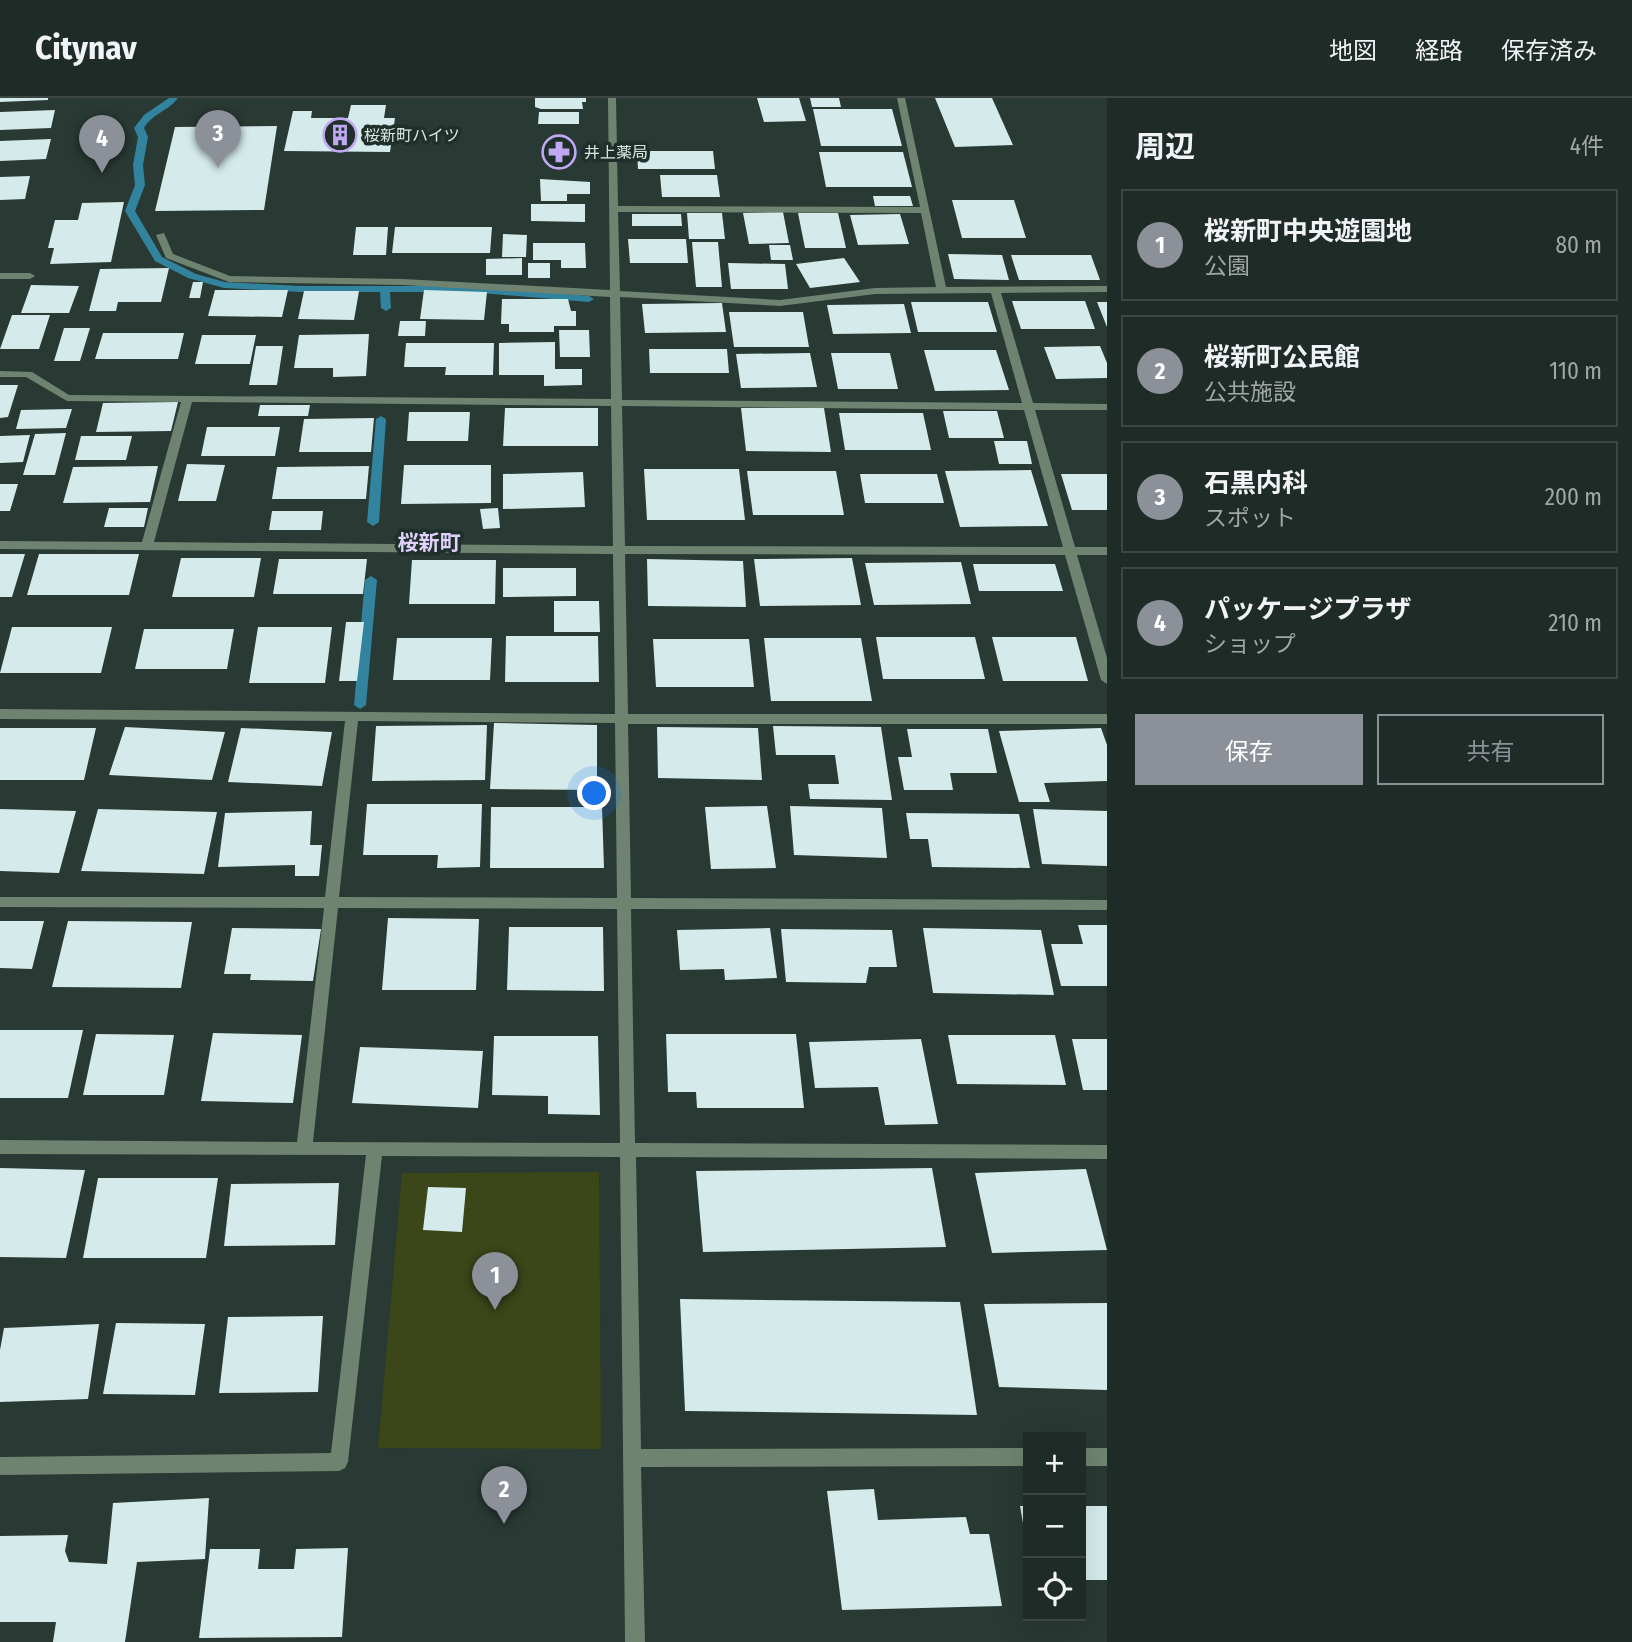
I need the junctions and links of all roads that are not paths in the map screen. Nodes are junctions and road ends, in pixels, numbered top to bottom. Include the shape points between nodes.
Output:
1 (612, 98) edge
2 (901, 98) edge
3 (614, 209) junction
4 (925, 210) junction
5 (160, 235) dead end
6 (0, 276) edge
7 (30, 276) dead end
8 (1107, 289) edge
9 (942, 290) junction
10 (995, 290) junction
11 (615, 293) junction
12 (0, 374) edge
13 (187, 399) junction
14 (617, 404) junction
15 (1029, 407) junction
16 (1107, 407) edge
17 (0, 545) edge
18 (147, 546) junction
19 (619, 550) junction
20 (1070, 551) junction
21 (1107, 551) edge
22 (1107, 680) edge
23 (0, 713) edge
24 (352, 717) junction
25 (622, 719) junction
26 (1107, 719) edge
27 (0, 902) edge
28 (332, 903) junction
29 (624, 904) junction
30 (1107, 905) edge
31 (0, 1147) edge
32 (304, 1148) junction
33 (375, 1148) junction
34 (628, 1150) junction
35 (1107, 1152) edge
36 (1023, 1457) edge
37 (1086, 1457) edge
38 (1107, 1457) edge
39 (632, 1458) junction
40 (0, 1466) edge
41 (635, 1642) edge

1 - 3 street
2 - 4 street
3 - 4 street
3 - 11 street
4 - 9 street
5 - 11 street via 169,256 229,279
6 - 7 street
8 - 10 street
9 - 10 street
9 - 11 street via 876,291 780,303
10 - 15 street
11 - 14 street
12 - 13 street via 28,374 68,398
13 - 14 street
13 - 18 street
14 - 15 street
14 - 19 street
15 - 16 street
15 - 20 street
17 - 18 street
18 - 19 street
19 - 20 street
19 - 25 street
20 - 21 street
20 - 22 street
23 - 24 street
24 - 25 street
24 - 28 street
25 - 26 street
25 - 29 street
27 - 28 street
28 - 29 street
28 - 32 street
29 - 30 street
29 - 34 street
31 - 32 street
32 - 33 street
33 - 34 street
33 - 40 street via 339,1462
34 - 35 street
34 - 39 street
36 - 39 street
37 - 38 street
39 - 41 street

